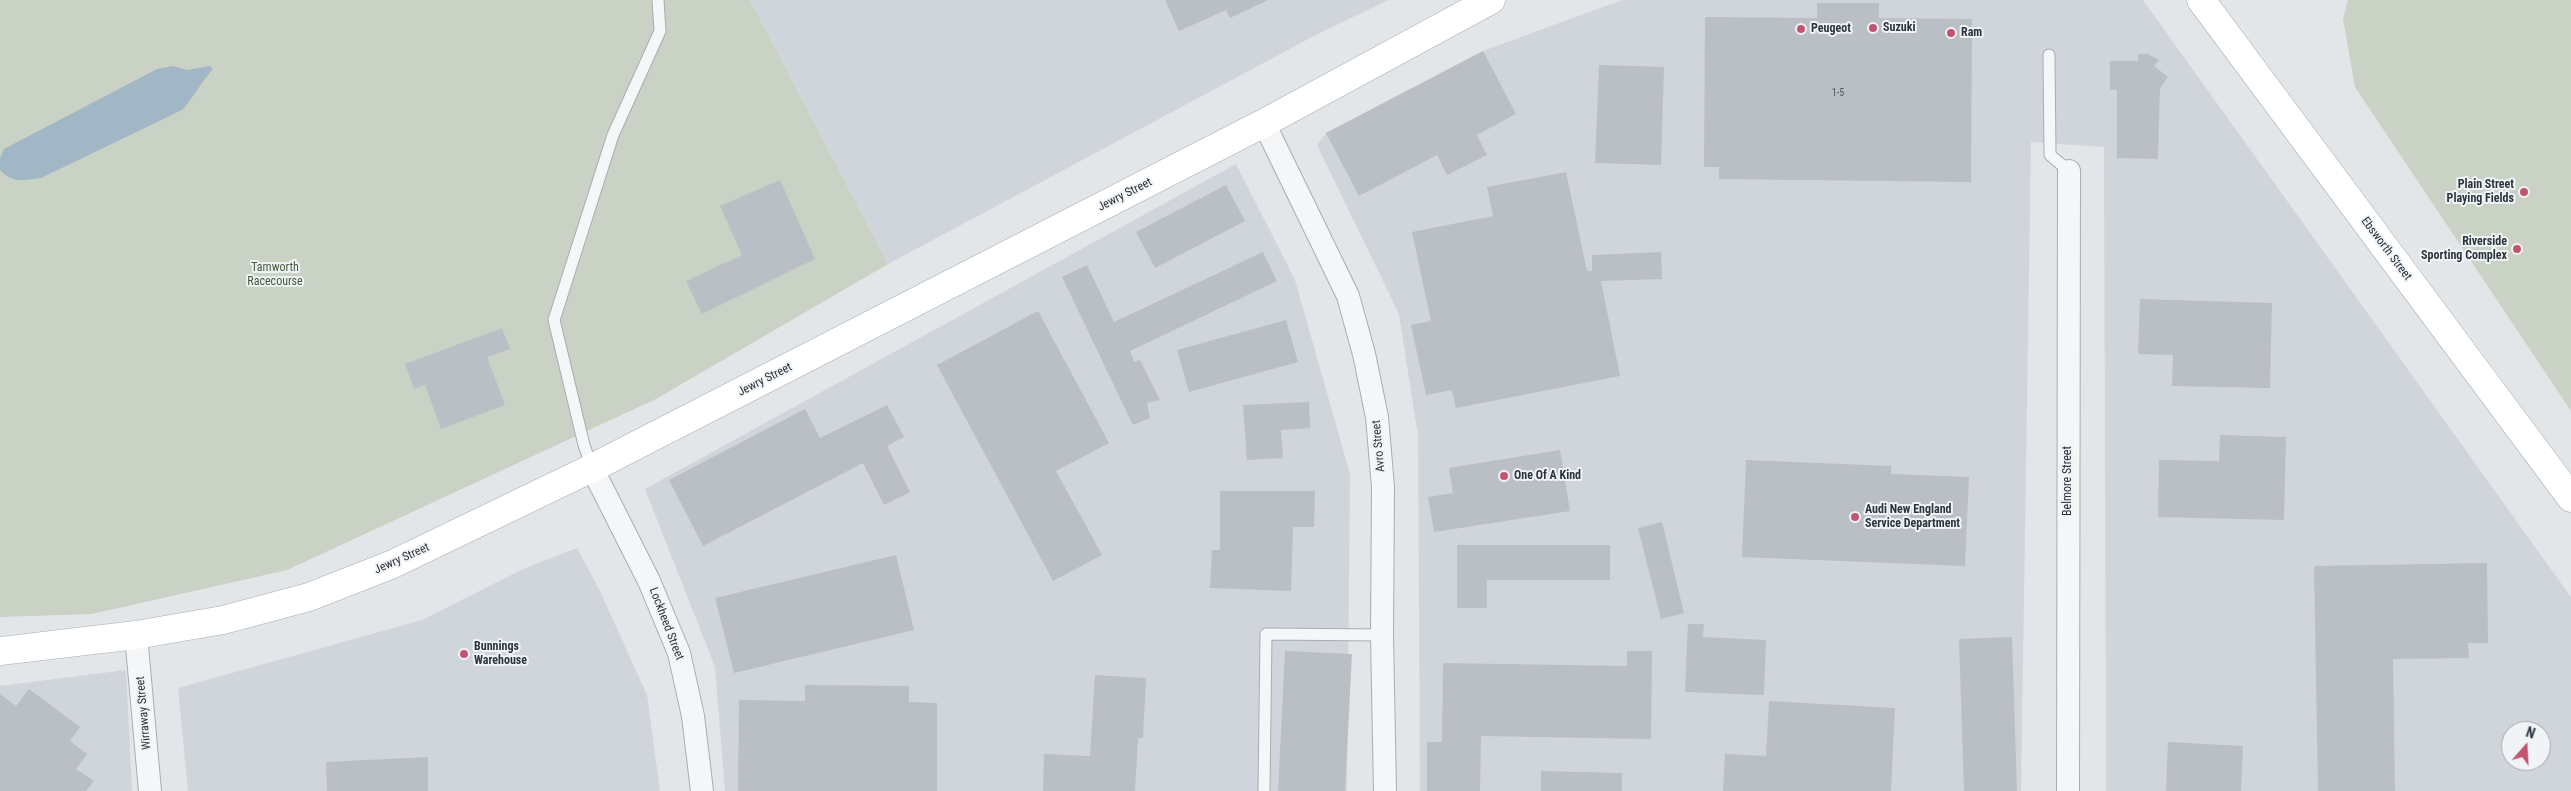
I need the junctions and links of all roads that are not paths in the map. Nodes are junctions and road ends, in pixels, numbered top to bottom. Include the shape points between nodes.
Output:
1 (658, 0) edge
2 (1491, 0) edge
3 (2202, 0) edge
4 (2049, 55) dead end
5 (1264, 123) junction
6 (2069, 171) joint
7 (592, 468) junction
8 (2571, 498) edge
9 (136, 635) junction
10 (1382, 635) junction
11 (0, 651) edge
12 (150, 791) edge
13 (702, 791) edge
14 (1264, 791) edge
15 (1385, 791) edge
16 (2068, 791) edge

1 - 7 lane via 660,32 613,135 554,320
2 - 5 main road, Jewry Street
3 - 8 main road, Ebsworth Street
4 - 6 lane via 2050,155
5 - 7 main road, Jewry Street
5 - 10 street, Avro Street via 1348,296 1364,354 1377,417 1383,487
6 - 16 street, Belmore Street
7 - 9 main road, Jewry Street via 393,564 309,597 222,620
7 - 13 street, Lockheed Street via 649,581 679,653 693,716
9 - 11 main road, Jewry Street
9 - 12 street, Wirraway Street
10 - 14 lane via 1266,634
10 - 15 street, Avro Street

